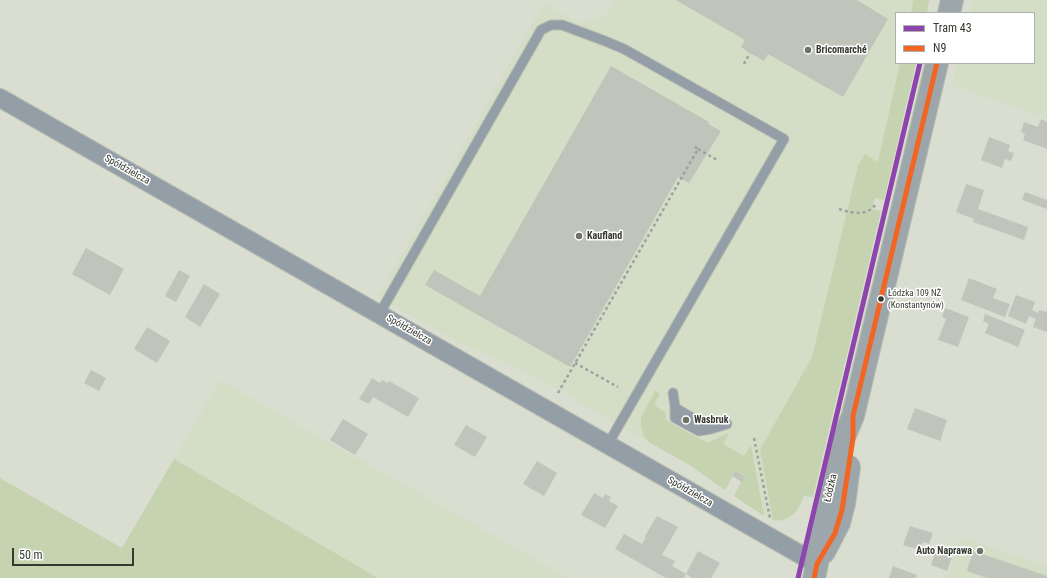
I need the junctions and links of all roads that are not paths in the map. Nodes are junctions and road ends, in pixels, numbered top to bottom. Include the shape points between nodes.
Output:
1 (952, 0) edge
2 (949, 12) edge
3 (937, 64) edge
4 (0, 98) edge
5 (380, 313) junction
6 (673, 393) dead end
7 (728, 424) dead end
8 (608, 444) junction
9 (816, 571) edge

1 - 2 main road
3 - 9 main road, Łódzka via 853,416 853,438 842,510 835,533
4 - 5 street, Spółdzielcza
5 - 8 street, Spółdzielcza
5 - 8 lane via 541,30 550,25 562,26 624,49 784,139
6 - 7 lane via 676,409 711,429
8 - 9 street, Spółdzielcza via 778,542

